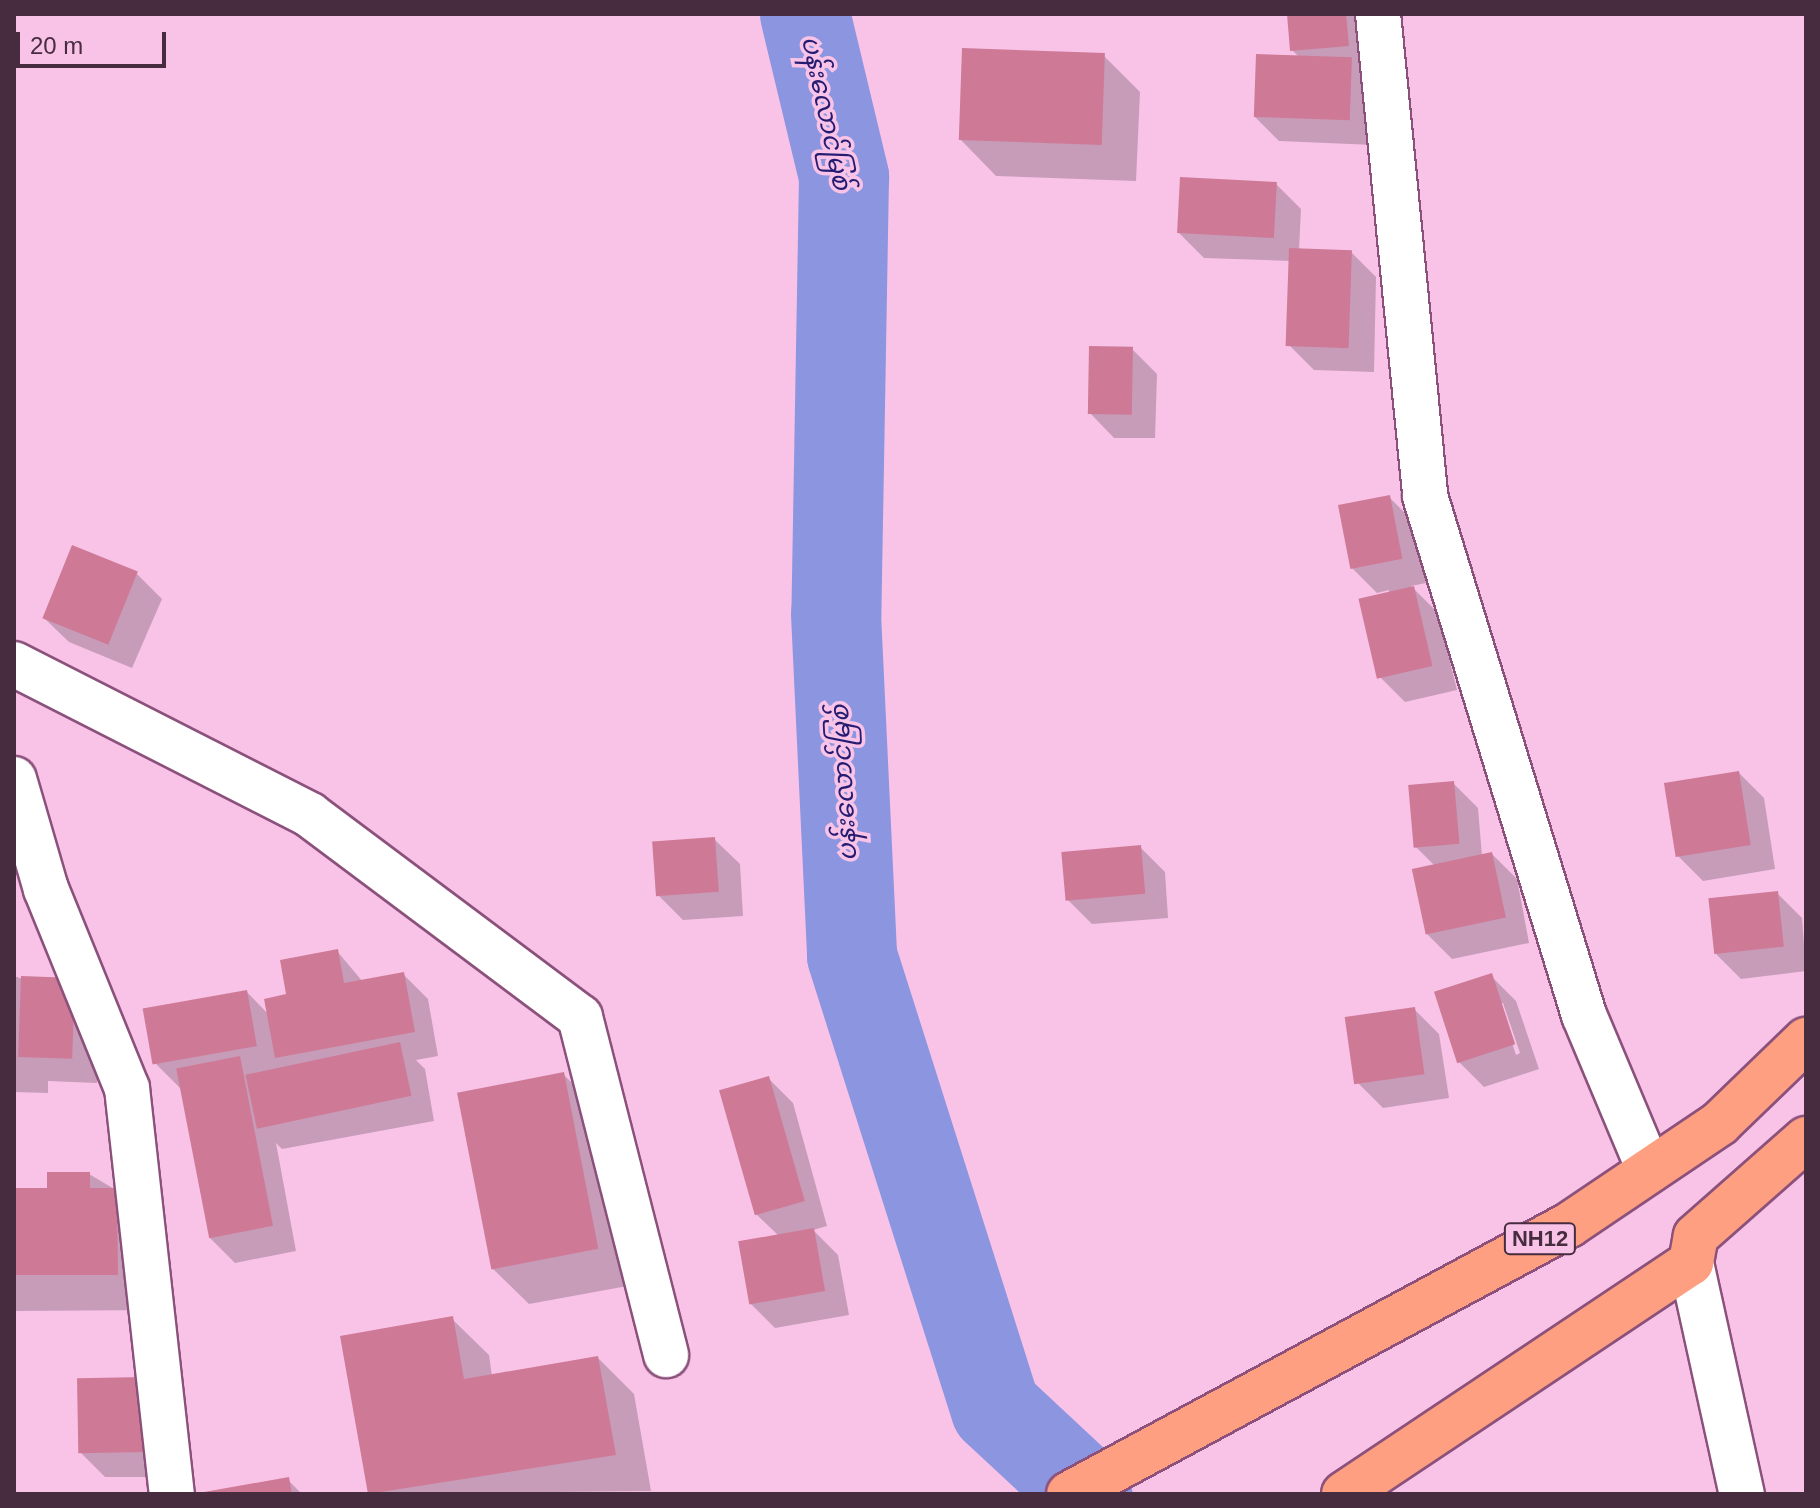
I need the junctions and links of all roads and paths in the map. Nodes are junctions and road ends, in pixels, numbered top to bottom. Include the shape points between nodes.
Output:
1 (1378, 14) edge
2 (14, 664) edge
3 (14, 779) edge
4 (1806, 1040) edge
5 (1806, 1139) edge
6 (1649, 1170) junction
7 (1691, 1263) junction
8 (666, 1355) dead end
9 (1346, 1492) edge
10 (172, 1494) edge
11 (1069, 1494) edge
12 (1742, 1494) edge

1 - 6 street via 1425,496 1584,1015
2 - 8 street via 310,815 580,1017
3 - 10 street via 46,889 127,1088
4 - 6 highway, NH12 via 1720,1123
5 - 7 highway via 1696,1236
6 - 11 highway, NH12 via 1569,1225 1245,1394
7 - 9 highway
7 - 12 street

